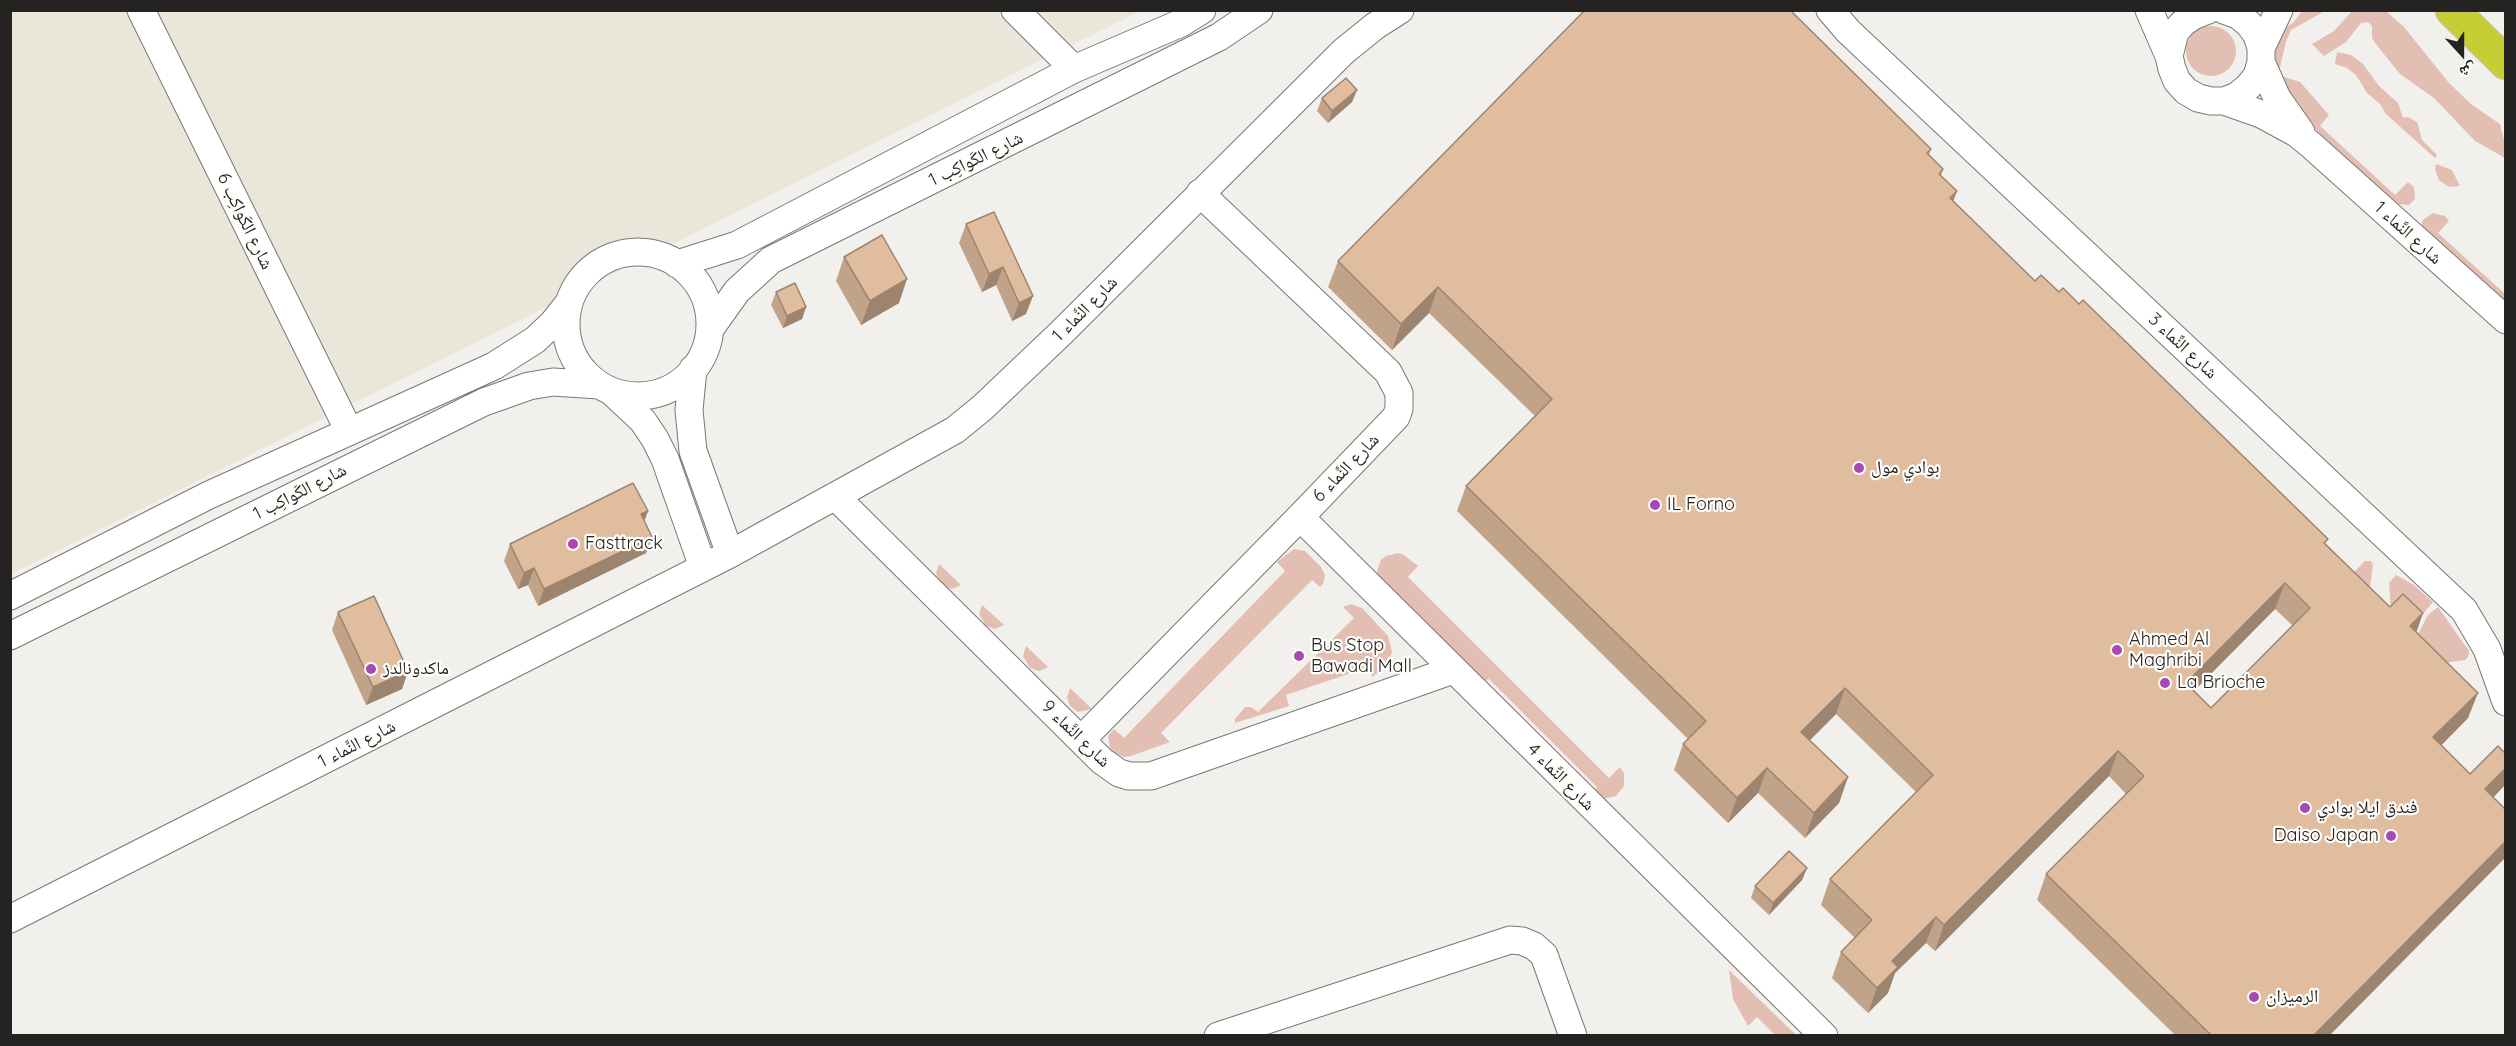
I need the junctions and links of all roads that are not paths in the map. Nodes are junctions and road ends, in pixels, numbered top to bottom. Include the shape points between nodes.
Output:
1 (141, 10) edge
2 (1015, 10) edge
3 (1202, 10) edge
4 (1259, 10) edge
5 (1400, 10) edge
6 (1830, 10) edge
7 (2149, 10) edge
8 (2224, 10) edge
9 (2279, 10) edge
10 (2436, 10) edge
11 (2205, 11) edge
12 (2459, 18) edge
13 (2261, 55) junction
14 (2169, 56) junction
15 (2505, 63) edge
16 (1074, 69) junction
17 (2224, 101) junction
18 (2311, 145) junction
19 (1200, 193) junction
20 (677, 264) junction
21 (568, 304) junction
22 (2505, 320) edge
23 (710, 328) junction
24 (693, 369) junction
25 (605, 388) junction
26 (349, 432) junction
27 (835, 496) junction
28 (1300, 517) junction
29 (730, 554) junction
30 (703, 567) junction
31 (10, 596) edge
32 (10, 636) edge
33 (1453, 670) junction
34 (2505, 702) edge
35 (1081, 740) junction
36 (10, 920) edge
37 (1252, 1030) edge
38 (1218, 1035) edge
39 (1573, 1035) edge
40 (1824, 1035) edge

1 - 26 street, شارع الكَواكِب 6
2 - 16 street
3 - 16 street, شارع الكَواكِب 1 via 1181,23
4 - 23 street, شارع الكَواكِب 1 via 1209,42 771,260 737,291
5 - 19 street, شارع النَّماء 1 via 1344,51
6 - 34 street, شارع النَّماء 3 via 2464,610 2487,649
7 - 14 street
8 - 13 street, شارع النَّماء 1 via 2249,24 2257,35
9 - 13 street
10 - 12 street
11 - 14 street via 2188,19 2175,33
12 - 15 highway
13 - 17 street via 2257,76 2237,96
13 - 18 street, شارع النَّماء 1 via 2277,98
14 - 17 street, شارع النَّماء 1 via 2177,81 2186,91 2198,98
16 - 20 street, شارع الكَواكِب 1 via 737,245
17 - 18 street, شارع النَّماء 1 via 2261,114
18 - 22 street, شارع النَّماء 1
19 - 27 street, شارع النَّماء 1 via 969,420
19 - 28 street, شارع النَّماء 6 via 1388,372 1397,385 1400,401 1396,417
20 - 21 street via 652,254 613,256 581,280
20 - 23 street via 702,292
21 - 25 street via 568,343 580,367
21 - 26 street, شارع الكَواكِب 1 via 547,328 515,354
23 - 24 street via 705,350
24 - 25 street via 677,384 656,393 633,395
24 - 29 street via 689,410 693,451
25 - 30 street via 642,422 660,449
25 - 32 street, شارع الكَواكِب 1 via 553,382 484,402
26 - 31 street, شارع الكَواكِب 1 via 209,495
27 - 29 street, شارع النَّماء 1
27 - 35 street, شارع النَّماء 9
28 - 33 street, شارع النَّماء 4
28 - 35 street, شارع النَّماء 6
29 - 30 street, شارع النَّماء 1
30 - 36 street, شارع النَّماء 1
33 - 35 street, شارع النَّماء 9 via 1151,776 1140,778 1119,773
33 - 40 street, شارع النَّماء 4
37 - 38 street
37 - 39 street via 1510,940 1534,946 1544,955

